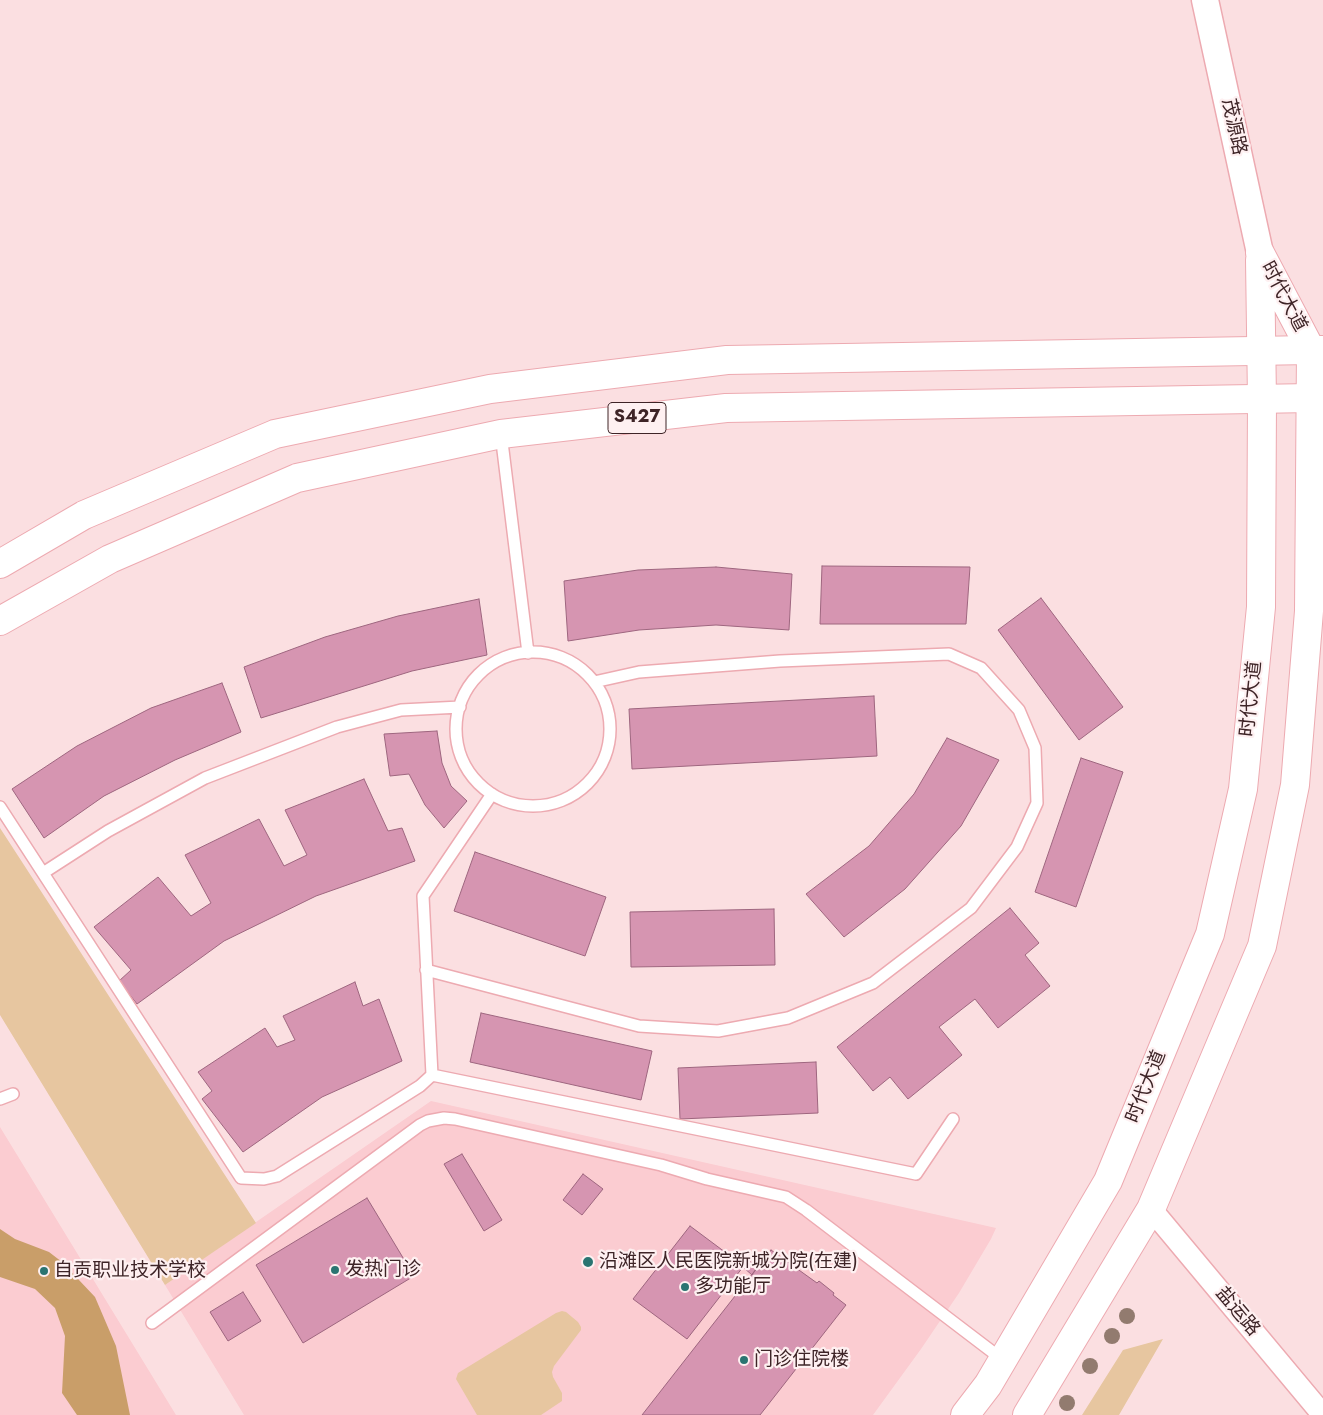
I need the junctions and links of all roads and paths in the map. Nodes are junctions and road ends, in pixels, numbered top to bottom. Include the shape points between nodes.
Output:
1 (1206, 0) edge
2 (1260, 253) junction
3 (1317, 350) edge
4 (1262, 352) junction
5 (1317, 398) edge
6 (1262, 400) junction
7 (501, 434) junction
8 (0, 564) edge
9 (0, 621) edge
10 (528, 653) junction
11 (594, 682) junction
12 (460, 706) junction
13 (492, 794) junction
14 (0, 807) edge
15 (43, 873) junction
16 (426, 970) junction
17 (432, 1075) junction
18 (13, 1094) dead end
19 (0, 1099) edge
20 (953, 1119) dead end
21 (1151, 1209) junction
22 (152, 1322) dead end
23 (1003, 1360) junction
24 (965, 1415) edge
25 (1027, 1415) edge
26 (1323, 1415) edge

1 - 2 street, 茂源路
2 - 3 main road, 时代大道
2 - 4 main road, 时代大道
3 - 4 main road, S427
3 - 5 main road, 时代大道
4 - 6 main road, 时代大道
4 - 8 main road, S427 via 727,360 490,389 275,434 84,515
5 - 6 main road, S427
5 - 21 main road, 时代大道 via 1309,611 1293,795 1262,946
6 - 7 main road, S427 via 726,408
6 - 23 main road, 时代大道 via 1261,607 1257,655 1243,789 1210,934 1108,1181
7 - 9 main road, S427 via 297,478 110,559
7 - 10 lane
10 - 11 lane via 547,654 565,660
10 - 12 lane via 510,656 493,664 467,690
11 - 13 lane via 604,698 610,734 607,752 587,784 556,803 538,806 519,805
11 - 16 lane via 667,669 948,654 981,668 1018,710 1035,748 1037,803 1017,847 971,908 873,983 788,1018 718,1031 639,1026
12 - 13 lane via 457,744 463,761 472,777
12 - 15 lane via 401,710 337,727 206,778 108,831
13 - 16 lane via 423,896
14 - 15 lane
15 - 17 lane via 241,1178 277,1176 420,1086
16 - 17 lane
17 - 20 lane via 916,1174
18 - 19 lane
21 - 25 main road, 时代大道
21 - 26 street, 盐运路
22 - 23 lane via 420,1125 444,1118 661,1165 786,1197
23 - 24 main road, 时代大道

